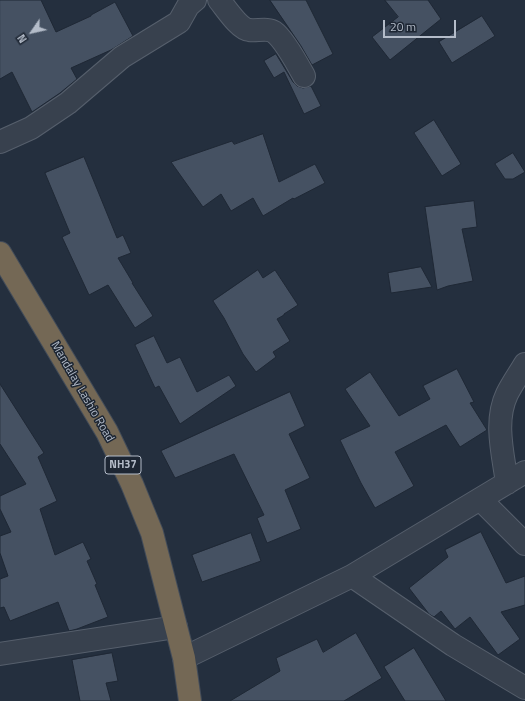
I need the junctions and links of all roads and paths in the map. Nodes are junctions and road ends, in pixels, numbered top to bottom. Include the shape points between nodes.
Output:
1 (195, 0) edge
2 (219, 0) edge
3 (304, 76) dead end
4 (0, 142) edge
5 (0, 253) edge
6 (525, 364) edge
7 (525, 472) edge
8 (507, 483) junction
9 (480, 499) junction
10 (525, 544) edge
11 (352, 576) junction
12 (176, 627) junction
13 (0, 654) edge
14 (184, 658) junction
15 (525, 688) edge
16 (190, 701) edge

1 - 4 street via 188,6 179,22 122,57 68,103 31,128
2 - 3 street via 247,30 274,32 284,43
5 - 12 highway, Mandalay Lashio Road / NH37 via 107,432 132,484 152,534
6 - 8 street via 507,395 500,419
7 - 8 street
8 - 9 street
9 - 10 street
9 - 11 street
11 - 14 street
11 - 15 street via 453,645
12 - 13 street
12 - 14 highway, Mandalay Lashio Road / NH37
14 - 16 highway, Mandalay Lashio Road / NH37

